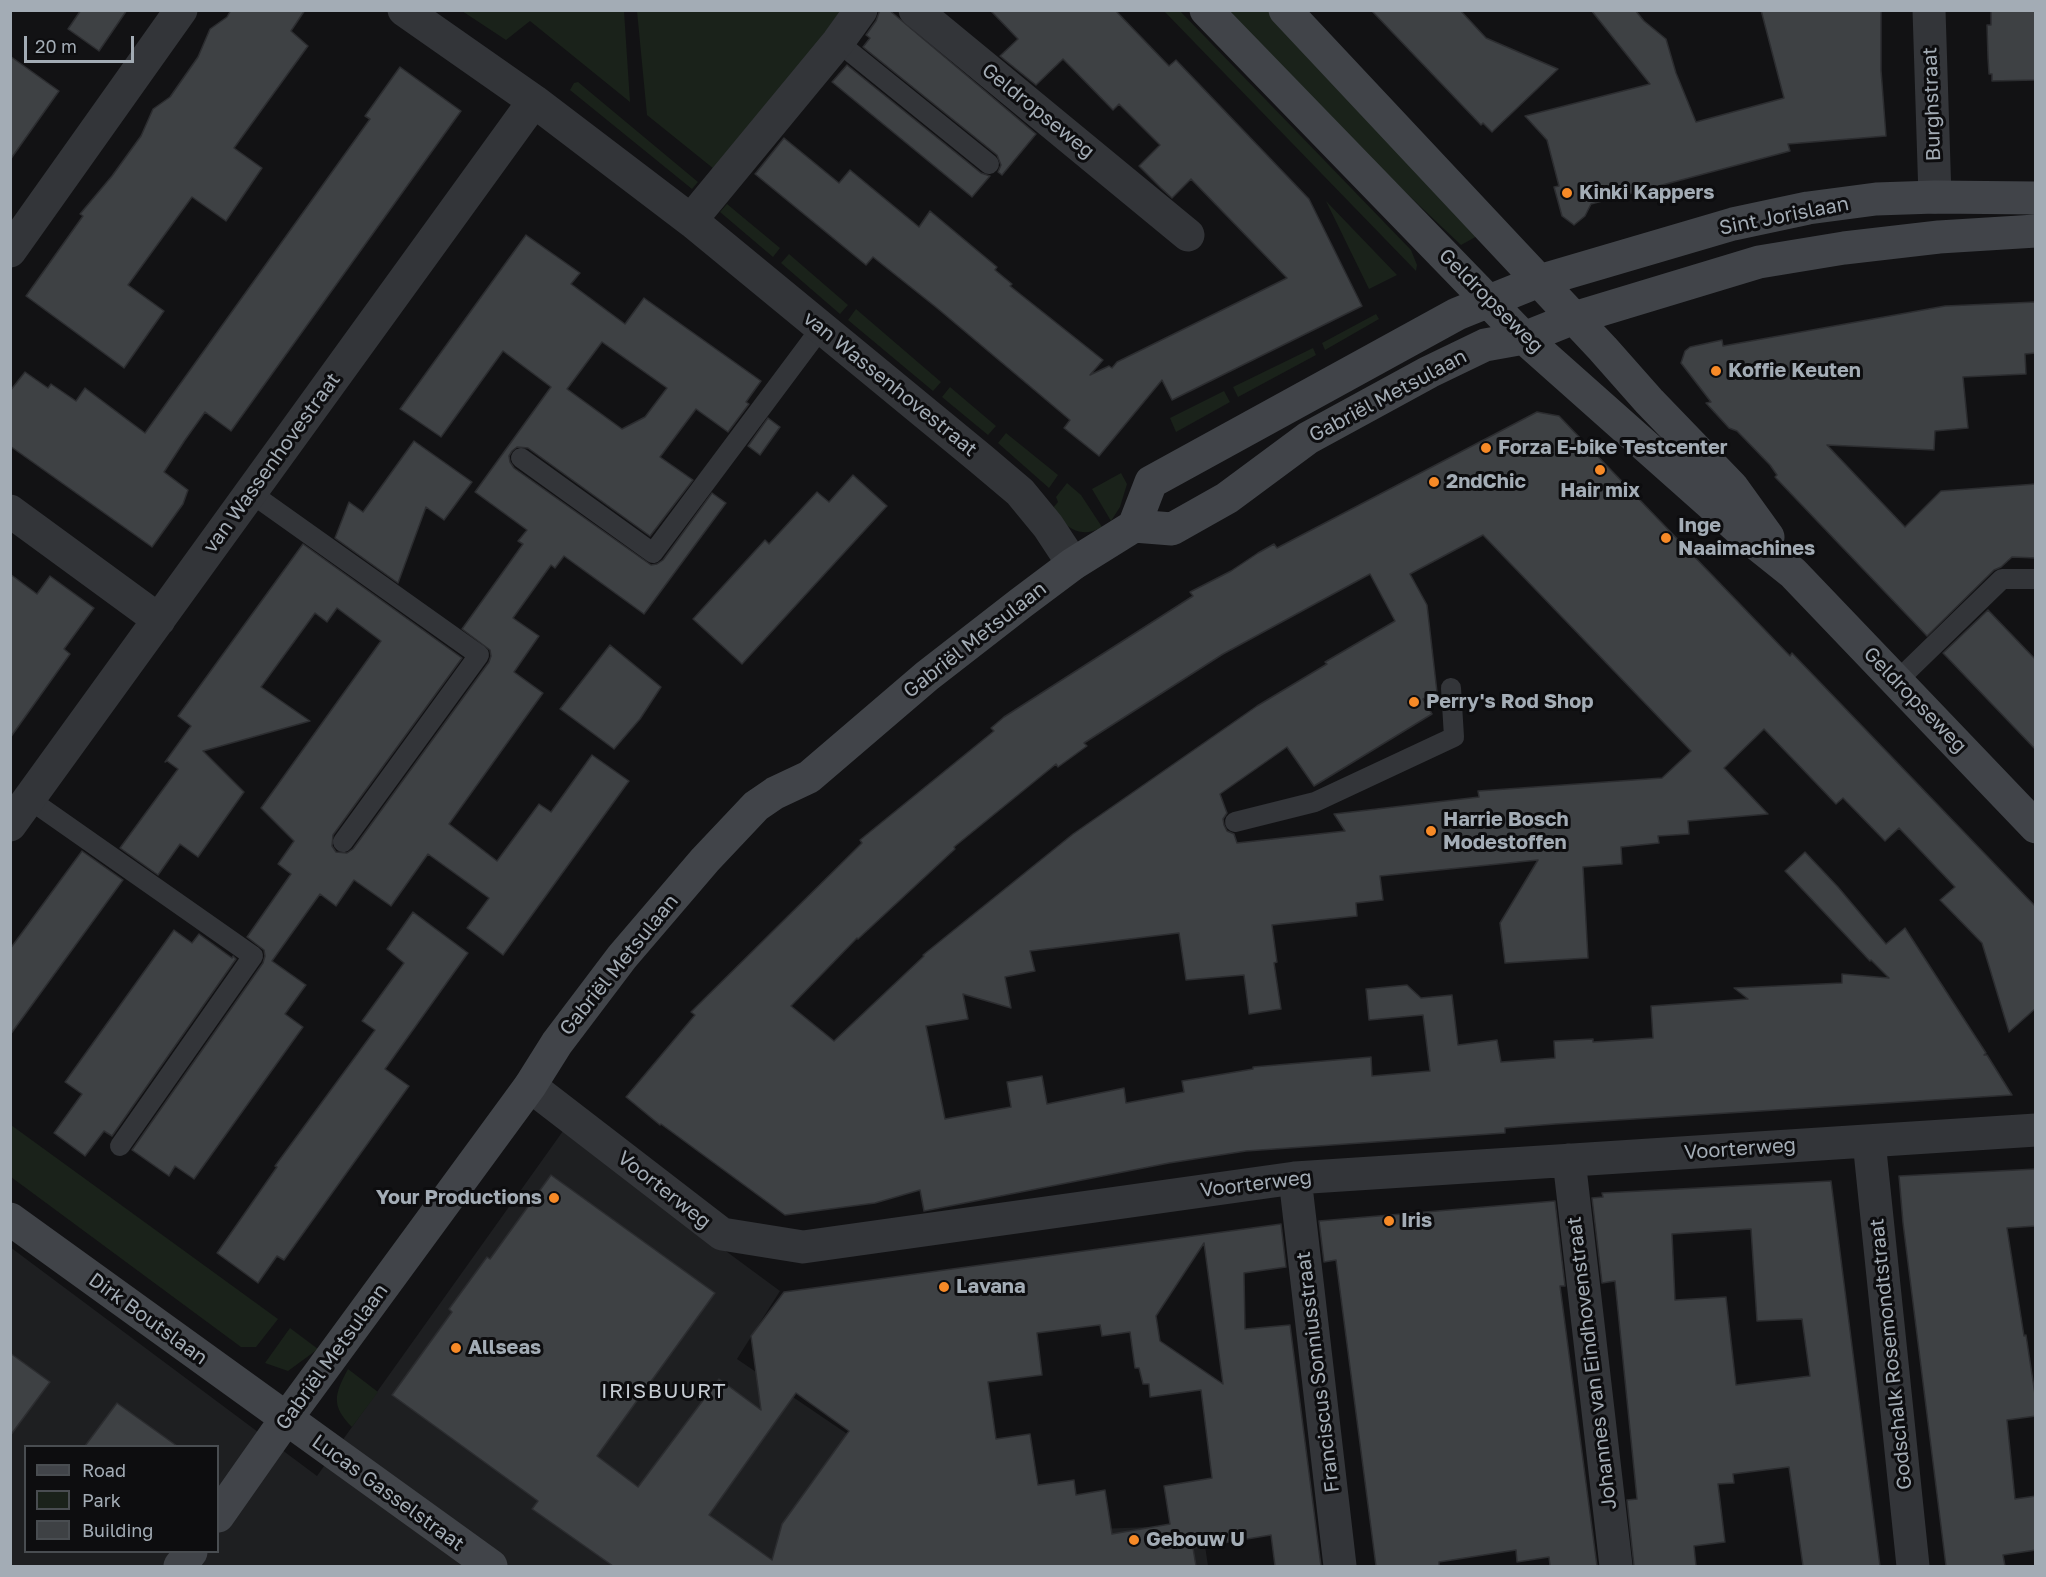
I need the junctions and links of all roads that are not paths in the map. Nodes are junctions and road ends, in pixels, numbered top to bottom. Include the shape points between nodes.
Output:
1 (181, 10) edge
2 (404, 10) edge
3 (861, 10) edge
4 (915, 10) edge
5 (1206, 10) edge
6 (1285, 10) edge
7 (1929, 10) edge
8 (838, 42) junction
9 (534, 101) junction
10 (989, 164) dead end
11 (1935, 196) junction
12 (2036, 198) edge
13 (691, 220) junction
14 (2036, 231) edge
15 (1188, 235) dead end
16 (10, 251) edge
17 (1539, 281) junction
18 (1490, 302) junction
19 (1574, 318) junction
20 (821, 328) junction
21 (1524, 338) junction
22 (521, 458) dead end
23 (251, 493) junction
24 (10, 512) edge
25 (1134, 526) junction
26 (1072, 564) junction
27 (1793, 573) junction
28 (2036, 579) edge
29 (159, 620) junction
30 (1897, 681) junction
31 (1451, 688) dead end
32 (29, 799) junction
33 (1235, 822) dead end
34 (10, 825) edge
35 (2036, 827) edge
36 (343, 842) dead end
37 (530, 1086) junction
38 (2036, 1130) edge
39 (1869, 1141) junction
40 (120, 1146) dead end
41 (1569, 1160) junction
42 (1295, 1178) junction
43 (10, 1219) edge
44 (286, 1419) junction
45 (219, 1515) edge
46 (190, 1553) edge
47 (180, 1566) edge
48 (491, 1566) edge
49 (1340, 1566) edge
50 (1616, 1566) edge
51 (1913, 1566) edge

1 - 16 street
2 - 9 street, van Wassenhovestraat
3 - 8 street
4 - 15 street, Geldropseweg
5 - 18 street, Geldropseweg
6 - 17 street, Geldropseweg
7 - 11 street, Burghstraat
8 - 10 lane
8 - 13 street
9 - 13 street, van Wassenhovestraat
9 - 23 street, van Wassenhovestraat
11 - 12 street, Sint Jorislaan
11 - 17 street, Sint Jorislaan via 1808,208 1733,224
13 - 20 street, van Wassenhovestraat
14 - 19 street, Sint Jorislaan via 1939,237 1760,262
17 - 18 street, Sint Jorislaan
17 - 19 street, Geldropseweg
18 - 21 street, Geldropseweg
18 - 25 street, Gabriël Metsulaan via 1457,314 1151,482
19 - 21 street, Sint Jorislaan
19 - 27 street, Geldropseweg via 1732,487
20 - 22 lane via 653,554
20 - 26 street, van Wassenhovestraat via 1020,492
21 - 25 street, Gabriël Metsulaan via 1485,345 1419,377 1308,438 1227,498 1172,529
21 - 27 street, Geldropseweg
23 - 29 street, van Wassenhovestraat
23 - 36 lane via 479,654
24 - 29 street
25 - 26 street, Gabriël Metsulaan
26 - 37 street, Gabriël Metsulaan via 927,676 809,777 756,806 622,957
27 - 30 street, Geldropseweg
28 - 30 lane via 2002,579
29 - 32 street, van Wassenhovestraat
30 - 35 street, Geldropseweg
31 - 33 lane via 1454,737 1315,802
32 - 34 street, van Wassenhovestraat
32 - 40 lane via 253,956
37 - 42 street, Voorterweg via 722,1234 803,1247
37 - 44 street, Gabriël Metsulaan
38 - 39 street, Voorterweg
39 - 41 street, Voorterweg
39 - 51 street, Godschalk Rosemondtstraat
41 - 42 street, Voorterweg
41 - 50 street, Johannes van Eindhovenstraat
42 - 49 street, Franciscus Sonniusstraat
43 - 44 street, Dirk Boutslaan
44 - 45 street, Gabriël Metsulaan
44 - 48 street, Lucas Gasselstraat
46 - 47 street

